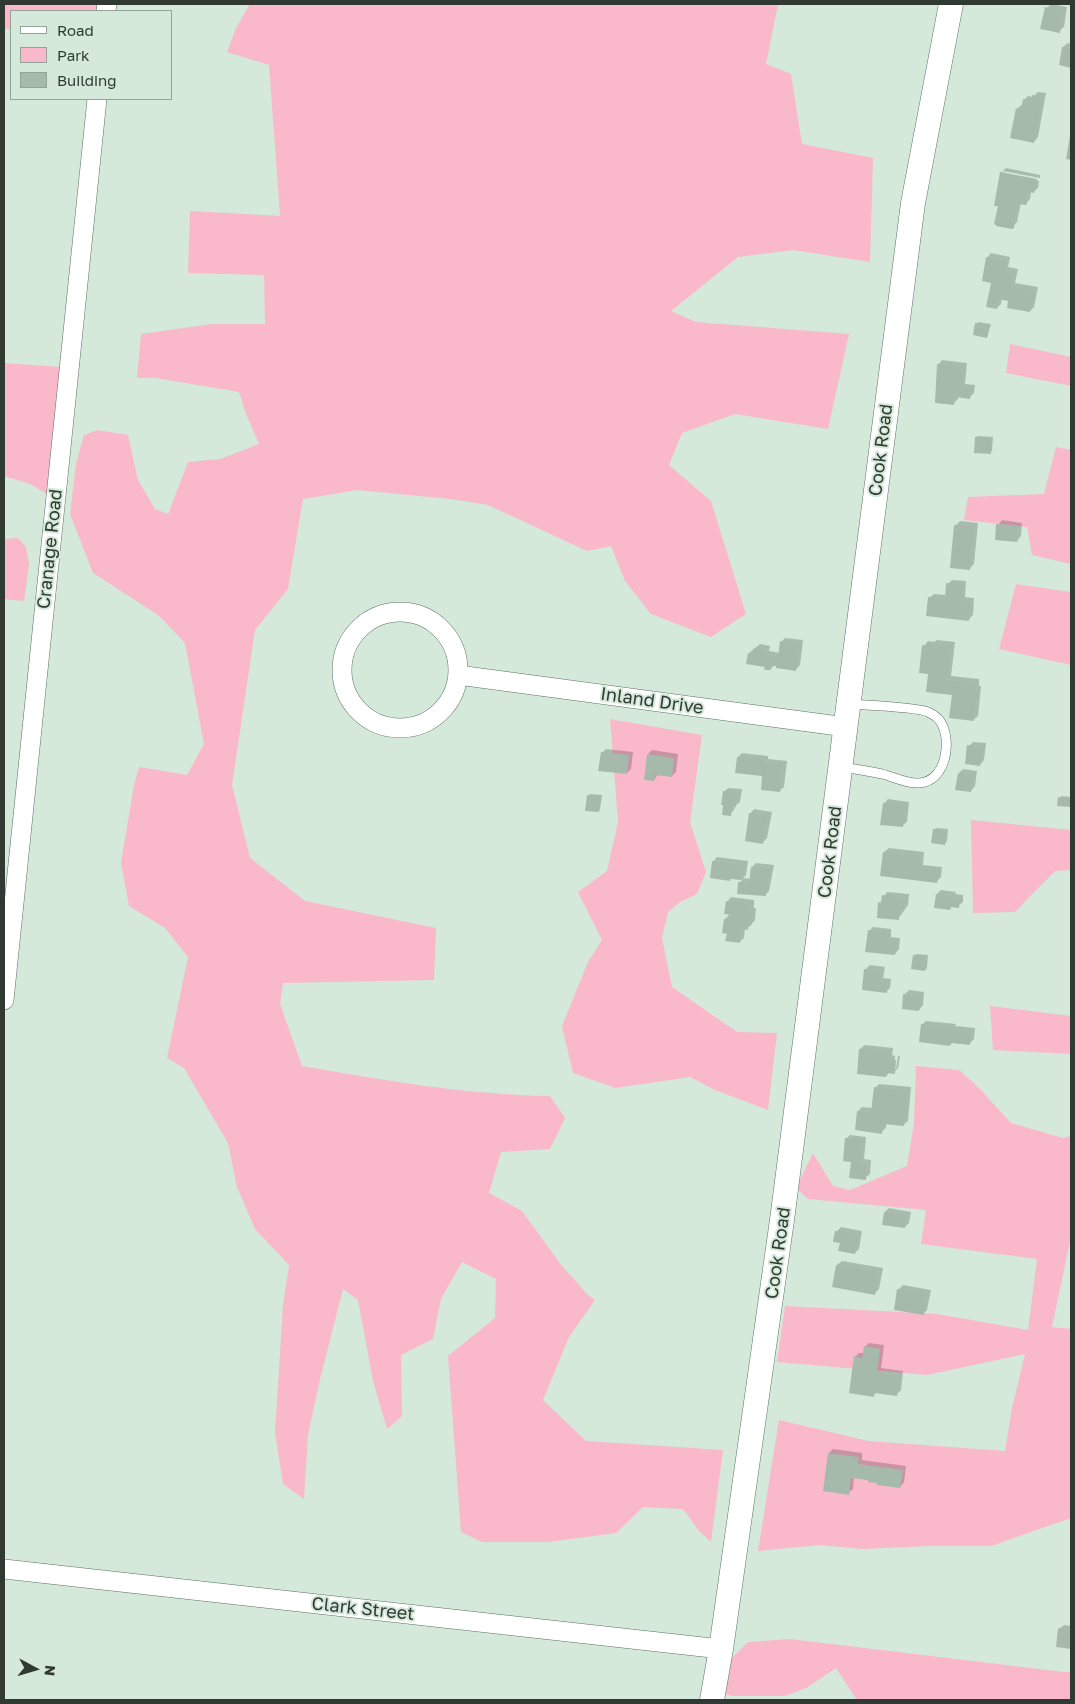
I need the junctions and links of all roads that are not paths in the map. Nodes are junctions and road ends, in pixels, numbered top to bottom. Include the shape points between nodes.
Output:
1 (952, 4) edge
2 (97, 100) edge
3 (458, 675) junction
4 (848, 704) junction
5 (846, 727) junction
6 (840, 767) junction
7 (4, 1000) edge
8 (4, 1569) edge
9 (721, 1650) junction
10 (712, 1700) edge

1 - 4 street, Cook Road via 913,203
2 - 7 street, Cranage Road
3 - 3 street via 457,655 448,636 421,615 392,612 373,618 350,640 344,652 342,673 350,701 364,716 382,726 414,727 433,718 453,694
3 - 5 street, Inland Drive
4 - 5 street, Cook Road
4 - 6 lane via 927,711 940,721 947,747 935,776 925,782 909,782
5 - 6 street, Cook Road
6 - 9 street, Cook Road via 781,1229
8 - 9 street, Clark Street
9 - 10 street, Cook Road

